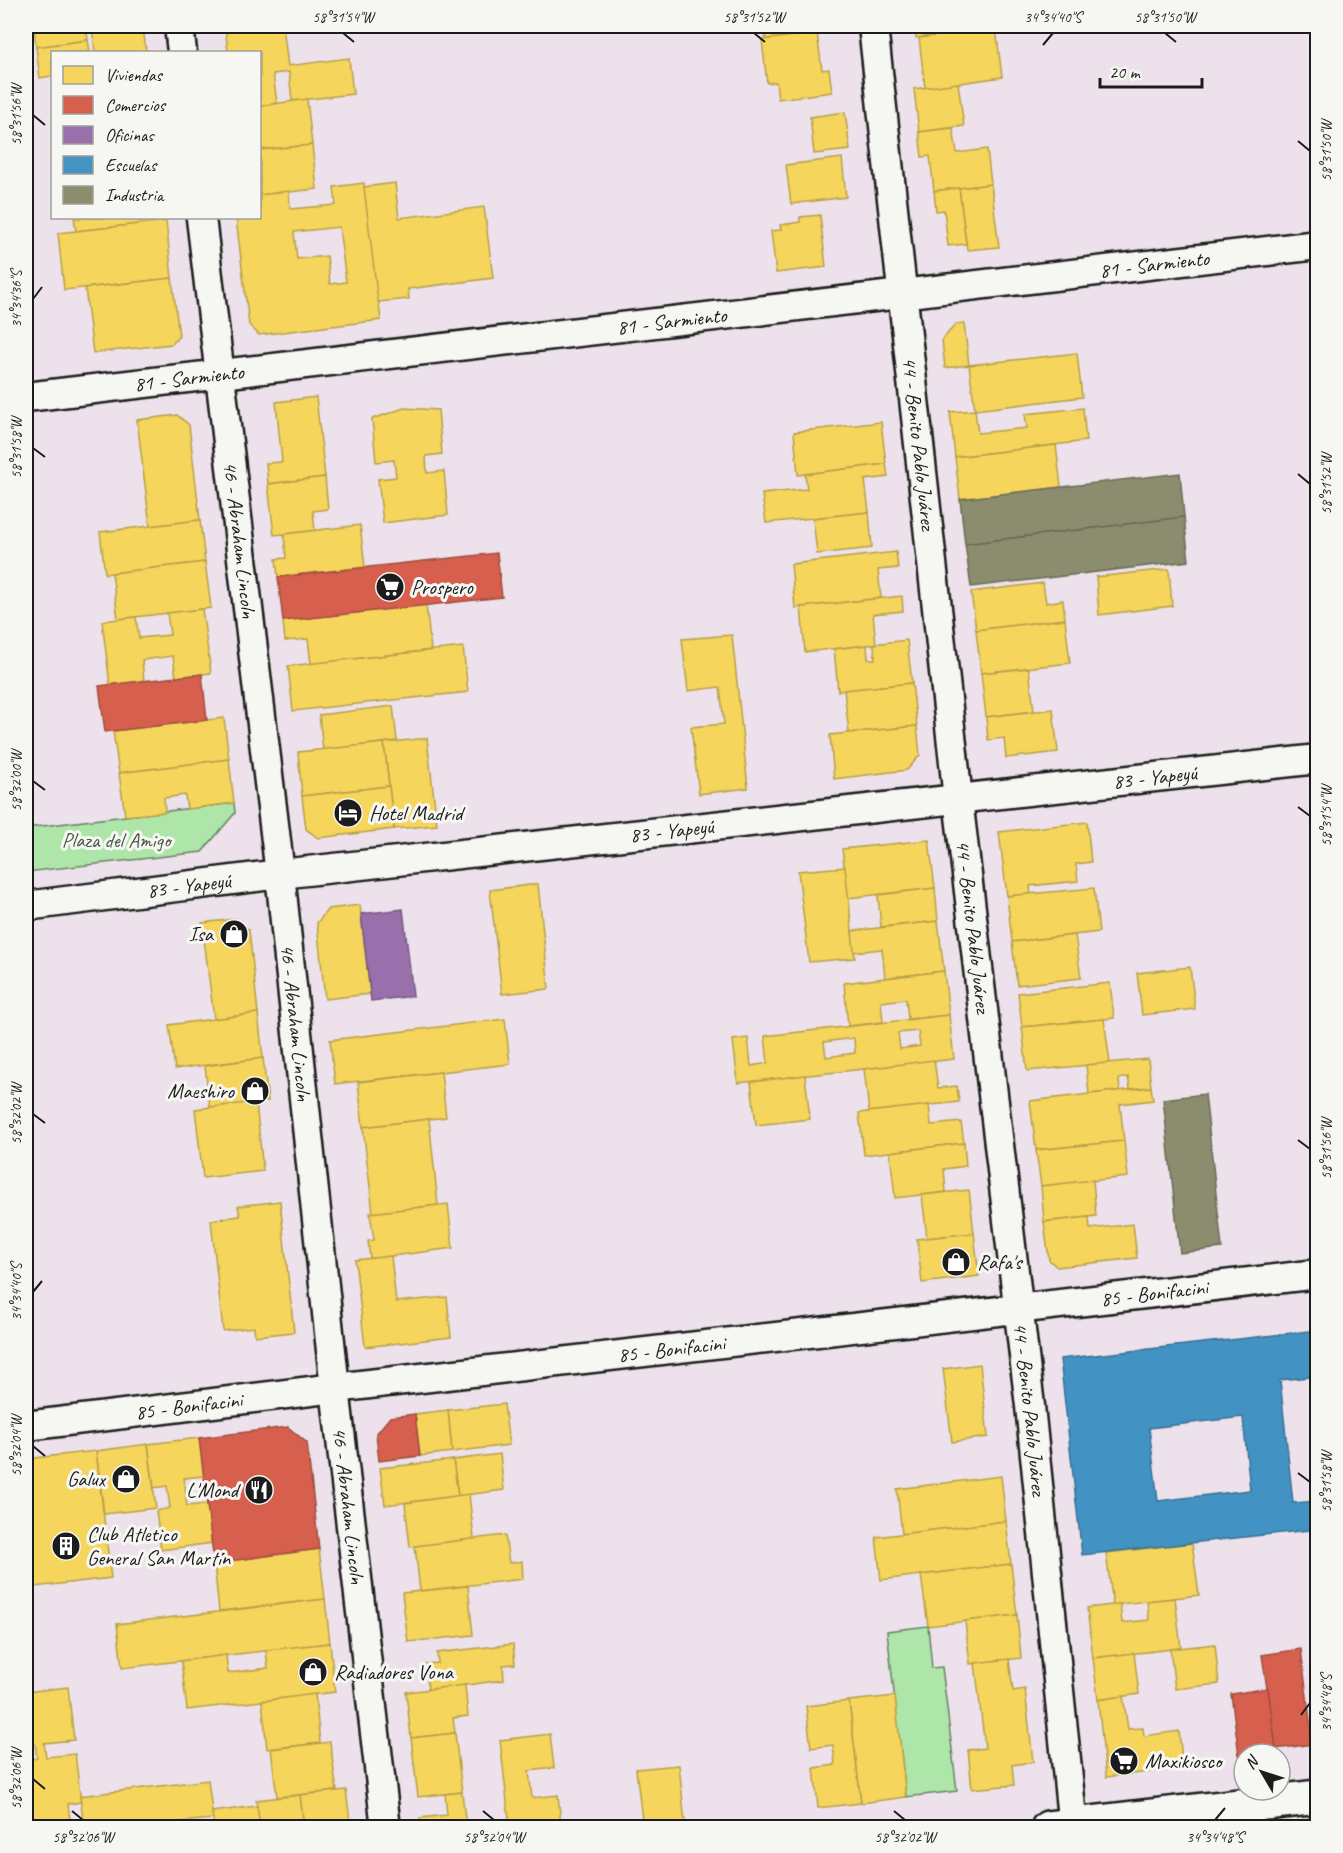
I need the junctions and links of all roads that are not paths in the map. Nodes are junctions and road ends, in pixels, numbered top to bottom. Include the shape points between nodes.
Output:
1 (179, 26) edge
2 (873, 26) edge
3 (182, 51) edge
4 (201, 219) edge
5 (1317, 245) edge
6 (902, 293) junction
7 (219, 373) junction
8 (26, 397) edge
9 (1317, 759) edge
10 (958, 799) junction
11 (280, 874) junction
12 (26, 906) edge
13 (1317, 1274) edge
14 (1018, 1310) junction
15 (335, 1388) junction
16 (26, 1426) edge
17 (1317, 1797) edge
18 (1065, 1826) edge
19 (386, 1827) edge

1 - 3 street
2 - 6 street, 44 - Benito Pablo Juárez
4 - 7 street, 46 - Abraham Lincoln
5 - 6 street, 81 - Sarmiento
6 - 7 street, 81 - Sarmiento
6 - 10 street, 44 - Benito Pablo Juárez
7 - 8 street, 81 - Sarmiento
7 - 11 street, 46 - Abraham Lincoln
9 - 10 street, 83 - Yapeyú
10 - 11 street, 83 - Yapeyú
10 - 14 street, 44 - Benito Pablo Juárez
11 - 12 street, 83 - Yapeyú
11 - 15 street, 46 - Abraham Lincoln
13 - 14 street, 85 - Bonifacini
14 - 15 street, 85 - Bonifacini
14 - 18 street, 44 - Benito Pablo Juárez via 1030,1406
15 - 16 street, 85 - Bonifacini
15 - 19 street, 46 - Abraham Lincoln
17 - 18 street

